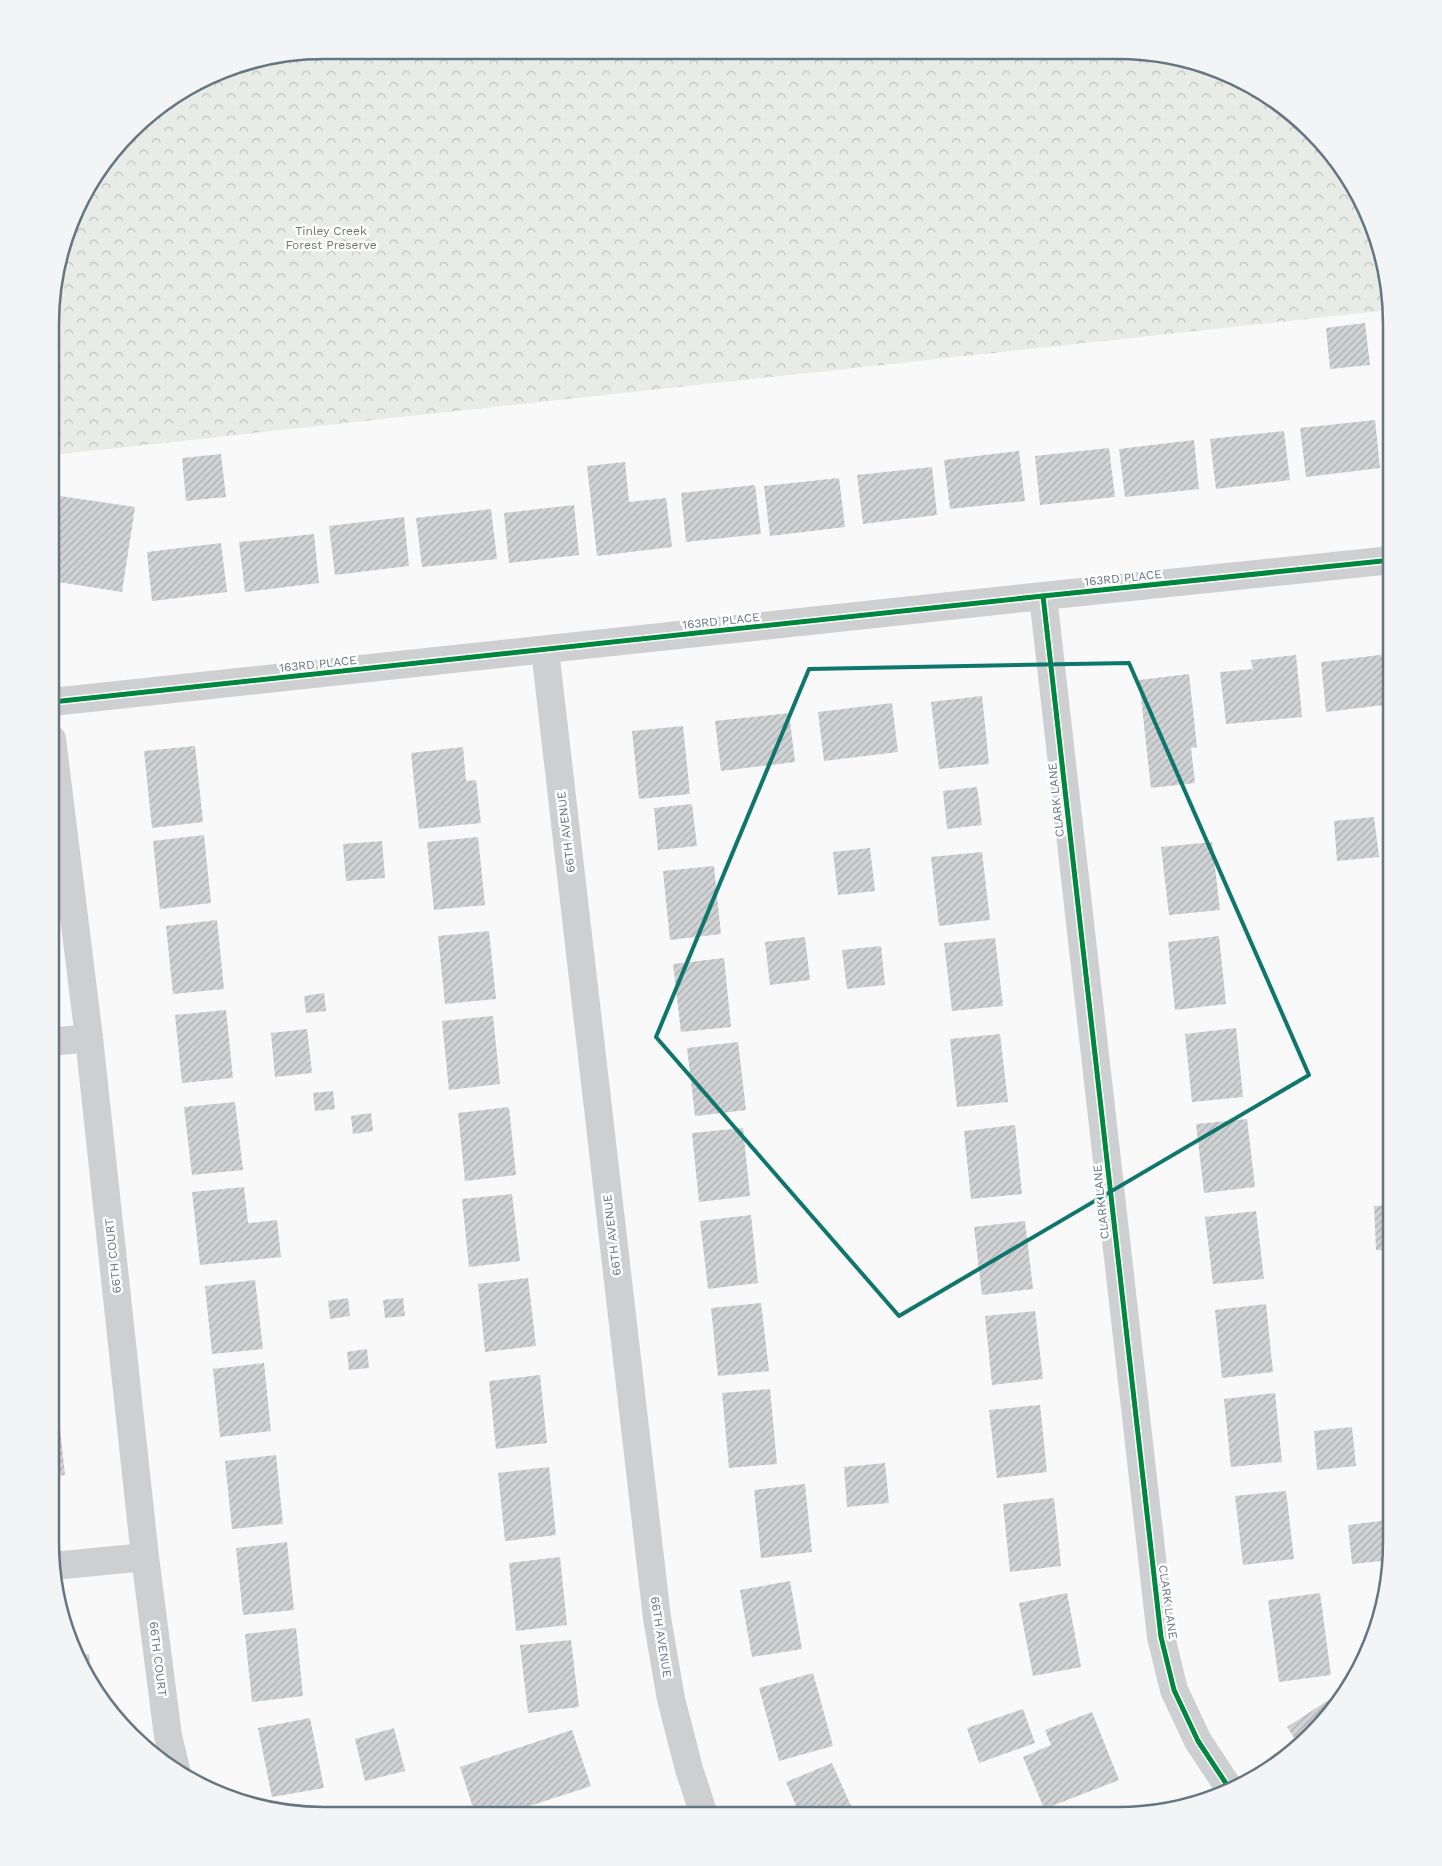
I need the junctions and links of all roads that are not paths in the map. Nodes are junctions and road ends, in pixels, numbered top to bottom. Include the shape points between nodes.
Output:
1 (1383, 561) edge
2 (1043, 596) junction
3 (545, 650) junction
4 (59, 701) edge
5 (59, 796) edge
6 (89, 1038) junction
7 (59, 1041) edge
8 (145, 1557) junction
9 (60, 1565) edge
10 (174, 1762) edge
11 (1226, 1784) edge
12 (701, 1807) edge

1 - 2 street, 163RD PLACE
2 - 3 street, 163RD PLACE
2 - 11 street, CLARK LANE via 1161,1637 1174,1690 1198,1741
3 - 4 street, 163RD PLACE
3 - 12 street, 66TH AVENUE via 656,1618 671,1699
5 - 6 street, 66TH COURT
6 - 7 street
6 - 8 street, 66TH COURT
8 - 9 street
8 - 10 street, 66TH COURT via 168,1736

